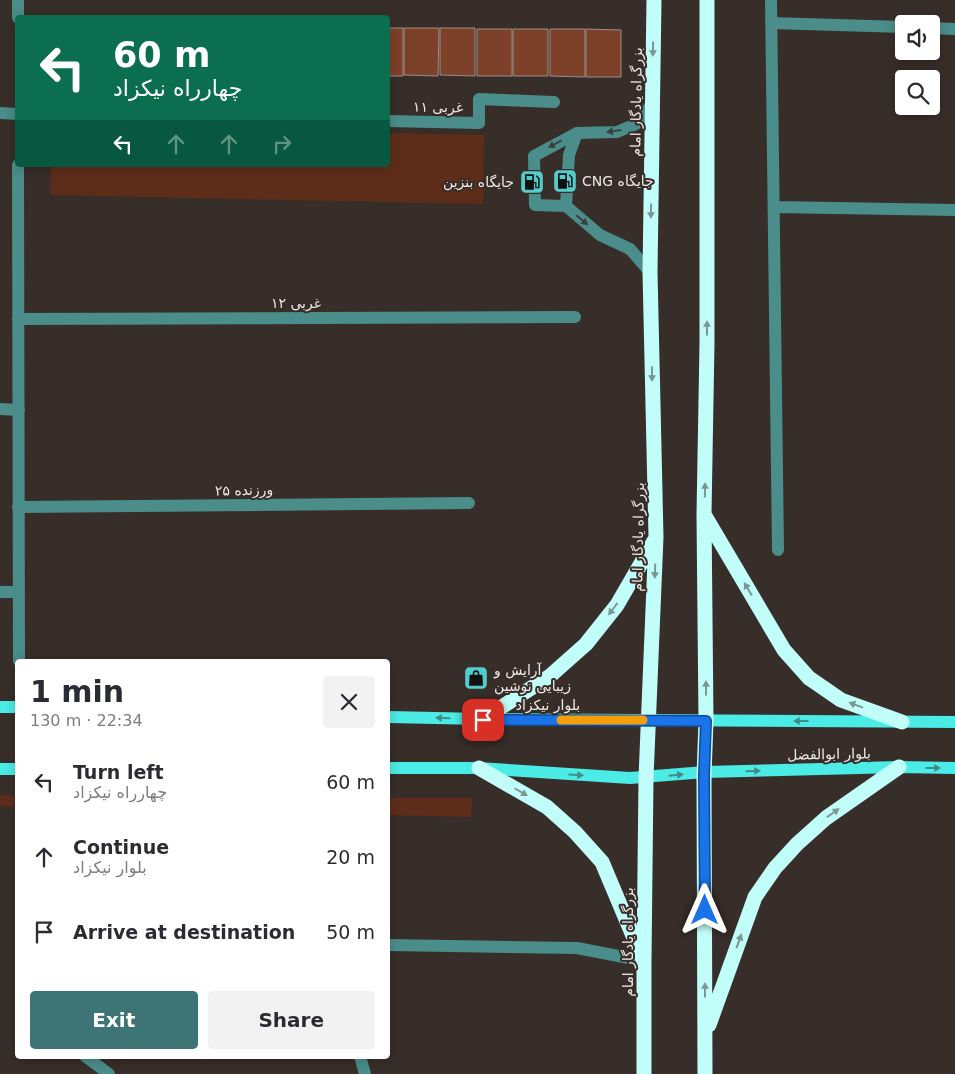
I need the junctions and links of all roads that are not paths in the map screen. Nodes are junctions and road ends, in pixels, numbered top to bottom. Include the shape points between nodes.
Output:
1 (18, 0) edge
2 (654, 0) edge
3 (707, 0) edge
4 (771, 0) edge
5 (18, 15) edge
6 (771, 23) junction
7 (895, 27) edge
8 (940, 28) edge
9 (955, 29) edge
10 (554, 102) dead end
11 (652, 104) junction
12 (0, 113) edge
13 (15, 114) edge
14 (390, 121) edge
15 (577, 133) junction
16 (18, 167) edge
17 (566, 206) junction
18 (774, 207) junction
19 (955, 210) edge
20 (650, 272) junction
21 (575, 317) dead end
22 (18, 319) junction
23 (0, 409) edge
24 (18, 410) junction
25 (469, 503) dead end
26 (18, 508) junction
27 (704, 515) junction
28 (656, 538) junction
29 (778, 550) dead end
30 (0, 592) edge
31 (19, 592) junction
32 (19, 659) edge
33 (0, 707) edge
34 (15, 708) edge
35 (390, 717) edge
36 (483, 720) junction
37 (649, 720) junction
38 (706, 721) junction
39 (902, 722) junction
40 (955, 722) edge
41 (899, 767) junction
42 (0, 768) edge
43 (15, 768) edge
44 (390, 768) edge
45 (479, 768) junction
46 (955, 768) edge
47 (705, 772) junction
48 (646, 778) junction
49 (390, 945) edge
50 (644, 961) junction
51 (705, 1036) junction
52 (89, 1059) edge
53 (361, 1059) edge
54 (109, 1074) edge
55 (365, 1074) edge
56 (644, 1074) edge
57 (705, 1074) edge

1 - 5 street
2 -> 11 highway, بزرگراه یادگار امام
27 -> 3 highway
4 - 6 street
6 - 7 street
6 - 18 street
8 - 9 street
10 - 14 street, غربی ۱۱ via 479,99 479,123
11 -> 15 street via 636,124 617,132
11 -> 20 highway, بزرگراه یادگار امام
12 - 13 street
15 - 17 street via 569,155
15 -> 17 street via 534,156 535,205
16 - 22 street
17 -> 20 street via 600,235 630,249
18 - 19 street
18 - 29 street
20 -> 28 highway, بزرگراه یادگار امام
21 - 22 street, غربی ۱۲
22 - 24 street
23 - 24 street
24 - 26 street
25 - 26 street, ورزنده ۲۵
26 - 31 street
38 -> 27 highway
39 -> 27 highway via 841,700 809,678 784,650
28 -> 36 highway via 617,605 586,644 550,676
28 -> 37 highway, بزرگراه یادگار امام
30 - 31 street
31 - 32 street
33 - 34 main road
36 -> 35 main road, بلوار نیکزاد
36 - 37 main road, بلوار نیکزاد
37 - 38 main road, بلوار نیکزاد
37 - 48 highway, بزرگراه یادگار امام
39 -> 38 main road
38 - 47 highway
39 - 40 main road
41 -> 46 main road, بلوار ابوالفضل
47 -> 41 main road, بلوار ابوالفضل
51 -> 41 highway via 755,897 775,868 826,818
42 - 43 main road
44 - 45 main road
45 -> 48 main road
45 -> 50 highway via 547,807 602,862
48 -> 47 main road, بلوار ابوالفضل
51 -> 47 highway
48 - 50 highway, بزرگراه یادگار امام
49 - 50 street via 577,948
50 - 56 highway, بزرگراه یادگار امام
51 - 57 highway
52 - 54 street
53 - 55 street

